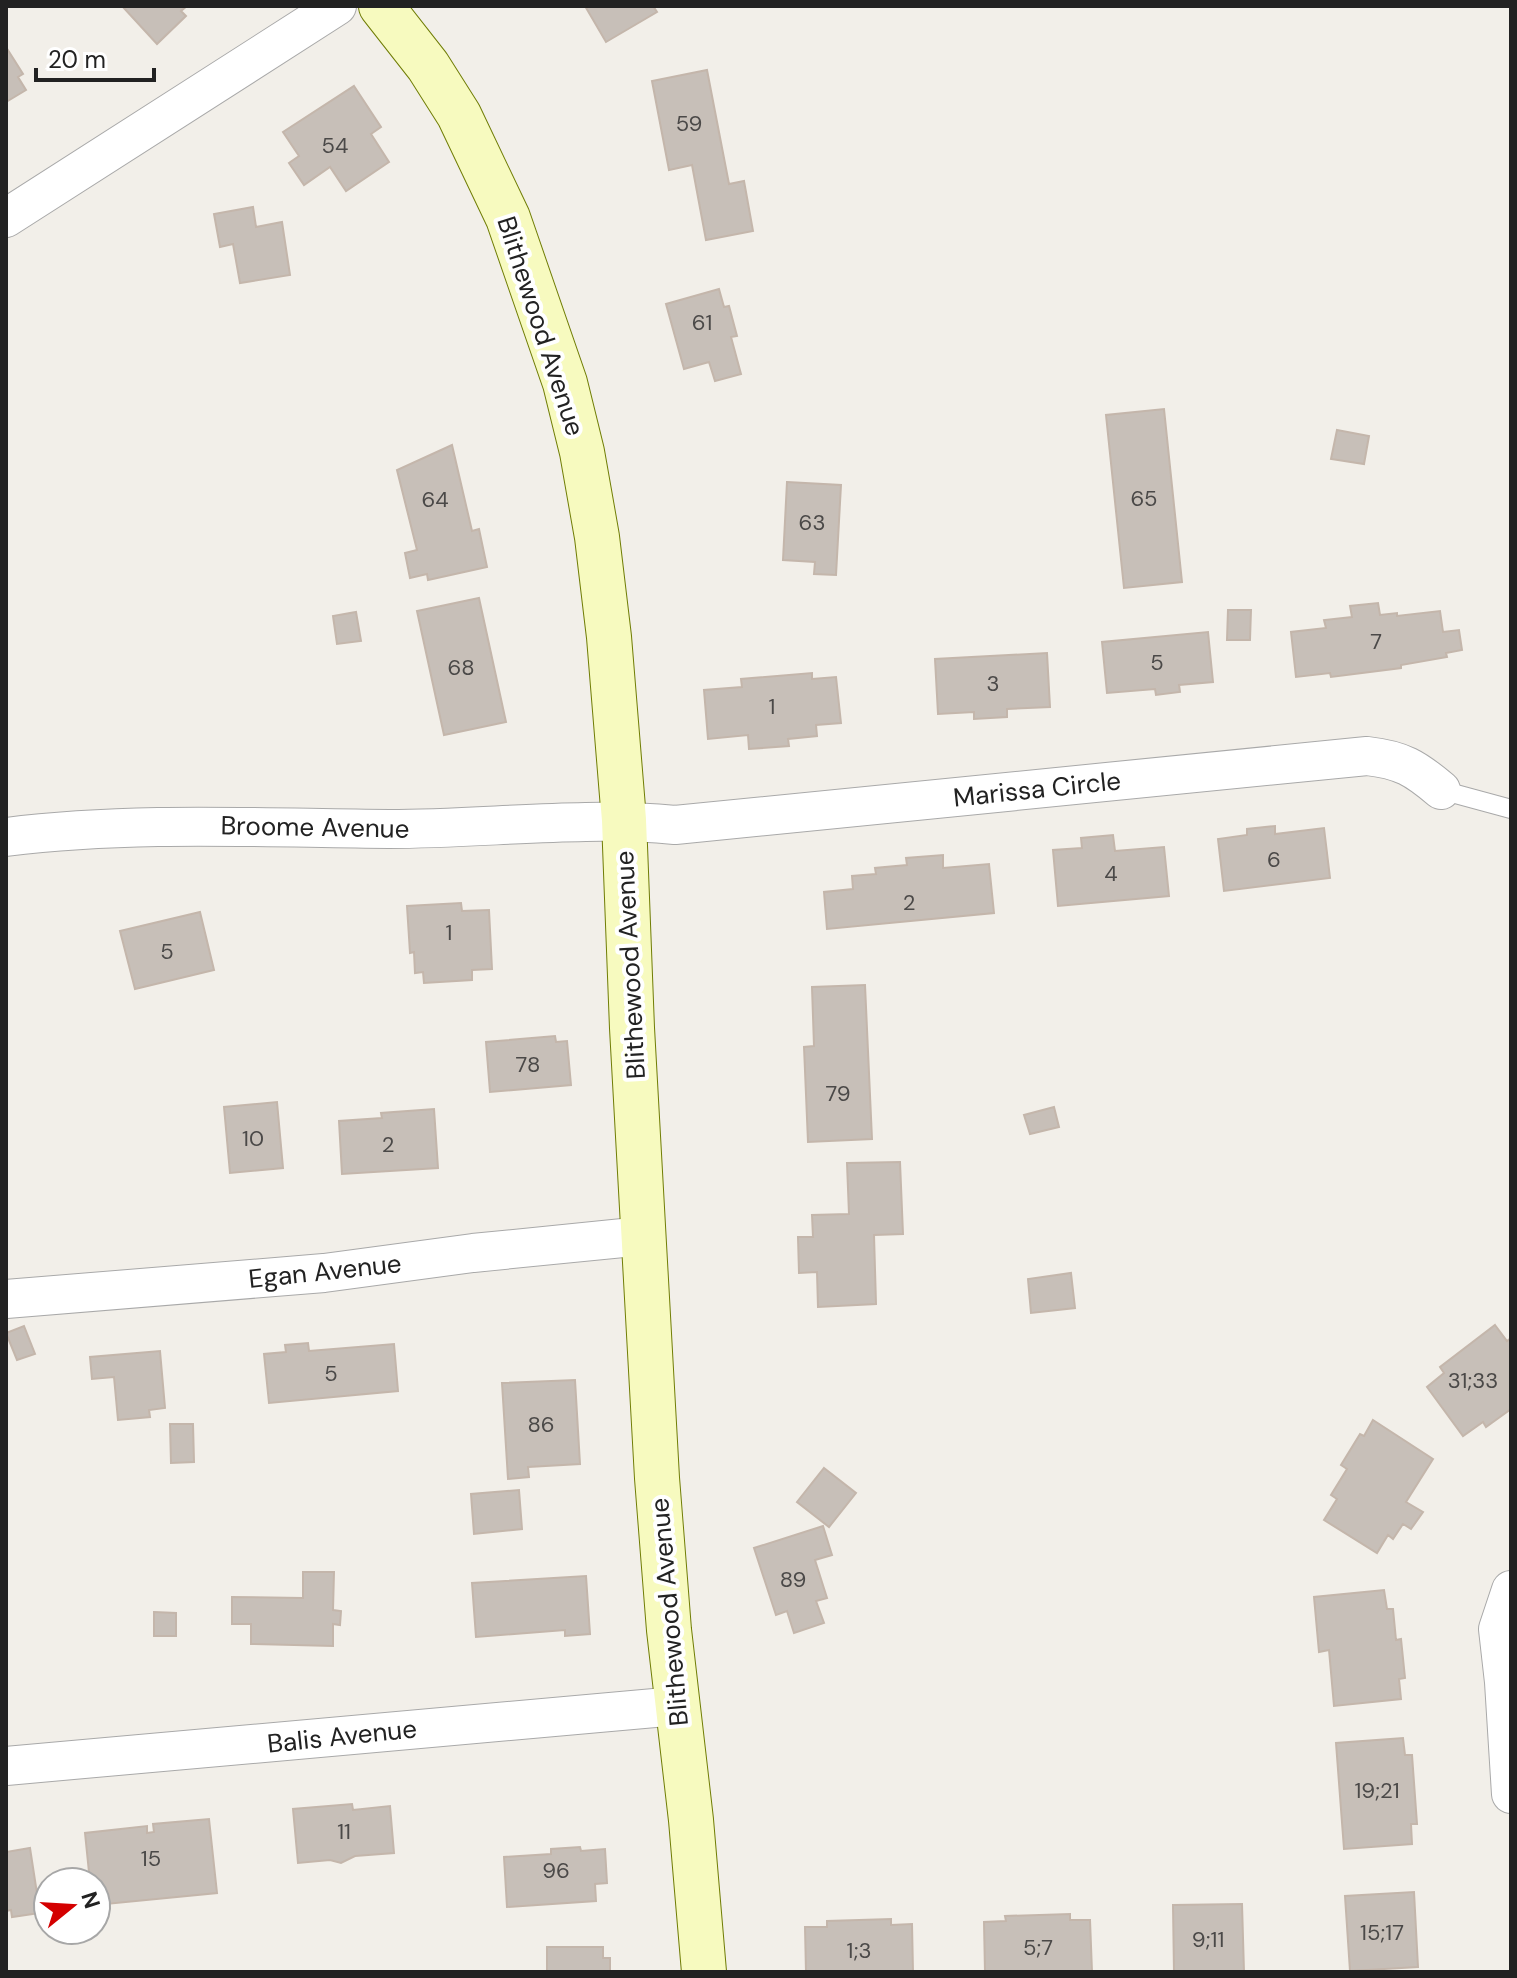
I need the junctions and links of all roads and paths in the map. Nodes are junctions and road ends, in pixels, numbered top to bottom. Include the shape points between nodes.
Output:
1 (337, 6) edge
2 (381, 6) edge
3 (6, 218) edge
4 (1441, 790) joint
5 (1511, 809) edge
6 (624, 820) junction
7 (6, 837) edge
8 (643, 1236) junction
9 (6, 1299) edge
10 (1511, 1590) edge
11 (677, 1706) junction
12 (6, 1766) edge
13 (1511, 1794) edge
14 (704, 1972) edge

1 - 3 street
2 - 6 street, Blithewood Avenue via 428,66 488,173 565,383 597,537
4 - 5 lane
4 - 6 street, Marissa Circle via 1416,768 1367,756 675,825
6 - 7 street, Broome Avenue via 432,828 130,827
6 - 8 street, Blithewood Avenue
8 - 9 street, Egan Avenue via 324,1273
8 - 11 street, Blithewood Avenue
10 - 13 street via 1498,1629
11 - 12 street, Balis Avenue
11 - 14 street, Blithewood Avenue

